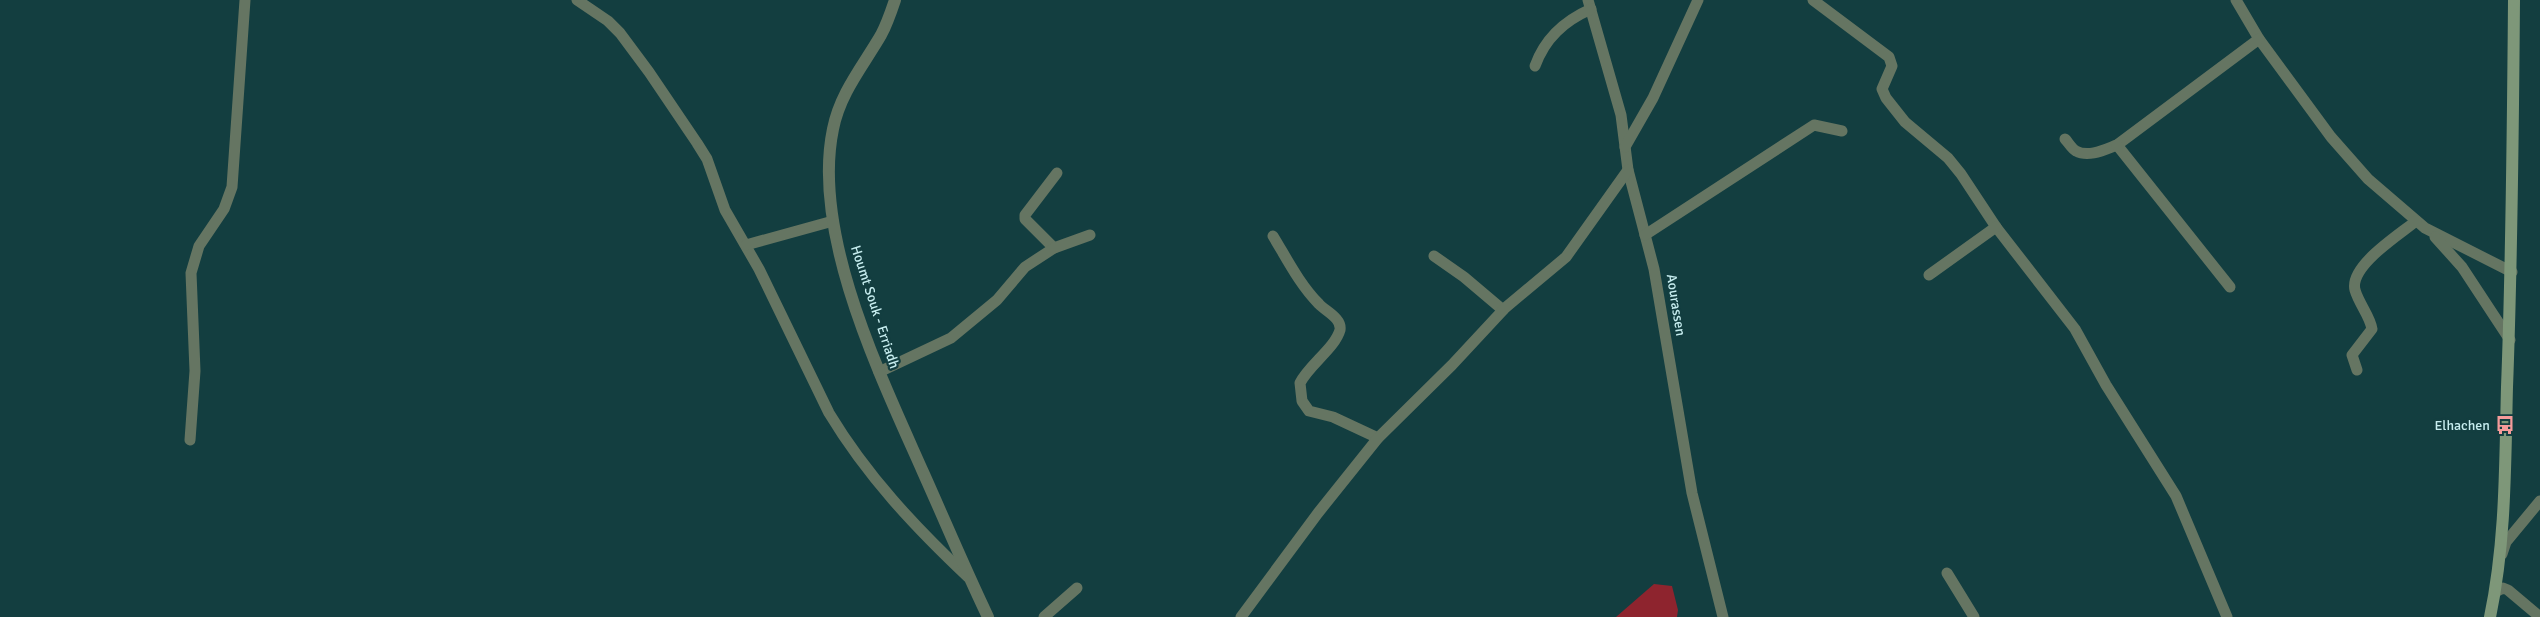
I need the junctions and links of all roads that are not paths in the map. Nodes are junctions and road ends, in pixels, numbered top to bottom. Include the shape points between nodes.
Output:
1 (245, 0) edge
2 (577, 0) edge
3 (894, 0) edge
4 (1698, 0) edge
5 (1813, 0) edge
6 (2236, 0) edge
7 (2514, 0) edge
8 (1590, 5) edge
9 (2259, 39) junction
10 (1535, 66) dead end
11 (1842, 131) dead end
12 (2065, 139) dead end
13 (2117, 144) junction
14 (1625, 147) junction
15 (1628, 170) junction
16 (1057, 172) dead end
17 (833, 221) junction
18 (2421, 224) junction
19 (1996, 227) junction
20 (1090, 235) dead end
21 (1645, 235) junction
22 (1273, 236) dead end
23 (746, 245) junction
24 (1054, 248) junction
25 (1434, 256) dead end
26 (2512, 272) junction
27 (1929, 276) dead end
28 (2230, 287) dead end
29 (1503, 310) junction
30 (2510, 340) junction
31 (2357, 370) dead end
32 (880, 372) junction
33 (1378, 438) junction
34 (190, 440) dead end
35 (2540, 501) edge
36 (2501, 556) junction
37 (1947, 573) dead end
38 (968, 577) junction
39 (1077, 588) dead end
40 (2495, 592) junction
41 (988, 617) edge
42 (1044, 617) edge
43 (1241, 617) edge
44 (1723, 617) edge
45 (1974, 617) edge
46 (2228, 617) edge
47 (2490, 617) edge
48 (2540, 617) edge

1 - 34 street via 232,187 224,209 199,246 191,273 195,371
2 - 23 street via 608,21 650,72 707,159 725,210
3 - 17 street, Houmt Souk - Erriadh via 882,34 845,92 835,123 828,178
4 - 14 street via 1653,98
5 - 19 street via 1889,57 1892,66 1882,89 1886,98 1905,122 1948,158
6 - 9 street
7 - 26 main road
8 - 10 street via 1543,45
8 - 14 street, Aourassen via 1621,115
9 - 13 street
9 - 18 street via 2362,174
11 - 21 street via 1814,124
12 - 13 street via 2076,151 2087,153 2100,152
13 - 28 street
14 - 15 street, Aourassen
15 - 21 street, Aourassen
15 - 29 street via 1566,257
16 - 24 street via 1025,215 1025,219
17 - 23 street
17 - 32 street, Houmt Souk - Erriadh via 851,289
18 - 26 street
18 - 30 street via 2462,267
18 - 31 street via 2371,258 2355,278 2355,291 2372,329 2352,356
19 - 27 street
19 - 46 street via 2075,329 2106,385 2164,475 2191,527
20 - 24 street
21 - 44 street, Aourassen via 1659,289 1692,493
22 - 33 street via 1319,305 1339,323 1340,329 1333,342 1300,382 1305,406 1309,411 1334,417
23 - 38 street via 842,435 890,499
24 - 32 street via 1025,267 997,300 951,338
25 - 29 street
26 - 30 main road
29 - 33 street
30 - 36 main road
32 - 38 street, Houmt Souk - Erriadh
33 - 43 street
35 - 36 street via 2506,542
36 - 40 main road
37 - 45 street
38 - 41 street, Houmt Souk - Erriadh
39 - 42 street
40 - 47 main road
40 - 48 street via 2503,588 2512,592

